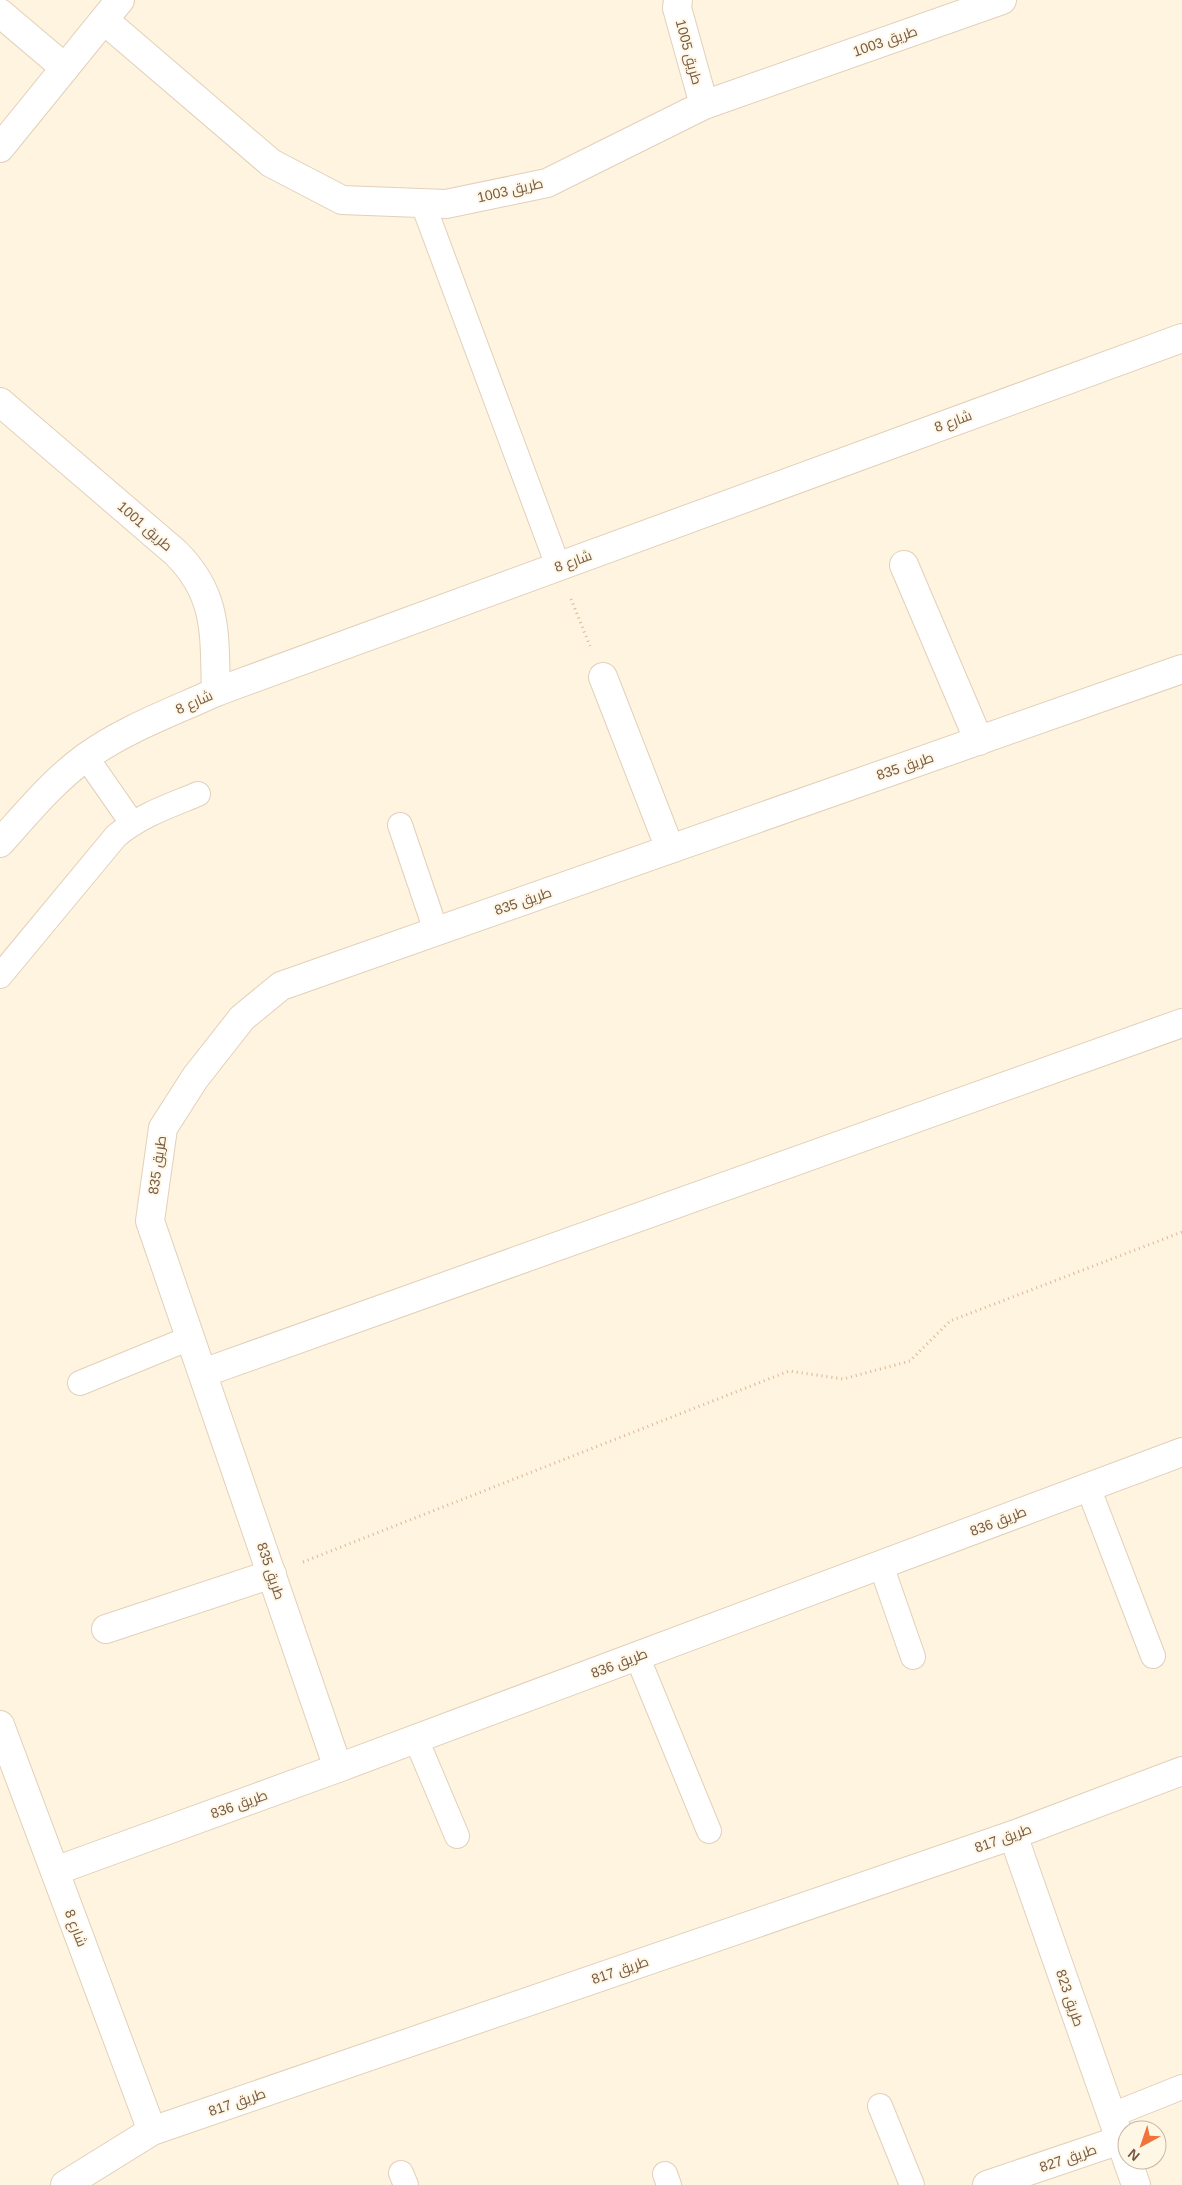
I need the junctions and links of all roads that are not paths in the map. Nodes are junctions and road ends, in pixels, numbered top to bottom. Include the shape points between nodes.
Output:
1 (678, 0) edge
2 (1002, 0) edge
3 (112, 10) edge
4 (0, 13) edge
5 (65, 68) junction
6 (704, 105) junction
7 (0, 148) edge
8 (423, 204) junction
9 (1180, 343) edge
10 (0, 402) edge
11 (904, 565) dead end
12 (558, 566) junction
13 (1182, 669) edge
14 (603, 677) road end
15 (216, 692) junction
16 (979, 740) junction
17 (86, 757) junction
18 (198, 794) dead end
19 (132, 823) junction
20 (400, 826) dead end
21 (0, 843) edge
22 (670, 849) junction
23 (436, 931) junction
24 (0, 976) edge
25 (1182, 1023) edge
26 (190, 1338) junction
27 (202, 1374) junction
28 (80, 1383) dead end
29 (1182, 1452) edge
30 (1088, 1487) junction
31 (881, 1565) junction
32 (272, 1574) junction
33 (106, 1629) dead end
34 (637, 1656) junction
35 (1153, 1656) dead end
36 (913, 1657) dead end
37 (0, 1725) edge
38 (416, 1740) junction
39 (338, 1768) junction
40 (1182, 1771) edge
41 (709, 1831) dead end
42 (1013, 1835) junction
43 (457, 1836) dead end
44 (55, 1871) junction
45 (1182, 2087) edge
46 (880, 2106) dead end
47 (1116, 2127) junction
48 (152, 2131) junction
49 (65, 2185) edge
50 (912, 2185) edge
51 (987, 2185) edge
52 (1136, 2185) edge

1 - 6 street, طريق 1005 via 677,8
2 - 6 street, طريق 1003
3 - 5 street
3 - 8 street, طريق 1003 via 271,163 342,200
4 - 5 street
5 - 7 street
6 - 8 street, طريق 1003 via 547,183 446,204
8 - 12 lane
9 - 12 street, شارع 8
10 - 15 street, طريق 1001 via 191,568 209,605
11 - 16 street
12 - 15 street, شارع 8
13 - 16 street, طريق 835
14 - 22 street
15 - 17 street, شارع 8 via 133,730
16 - 22 street, طريق 835
17 - 19 lane
17 - 21 street, شارع 8 via 35,803
18 - 19 lane
19 - 24 lane via 103,851
20 - 23 lane
22 - 23 street, طريق 835
23 - 26 street, طريق 835 via 281,986 242,1018 195,1078 162,1128 150,1221
25 - 27 street
26 - 27 street, طريق 835
26 - 28 lane
27 - 32 street, طريق 835
29 - 30 street, طريق 836
30 - 31 street, طريق 836
30 - 35 lane
31 - 34 street, طريق 836
31 - 36 lane
32 - 33 street
32 - 39 street, طريق 835
34 - 38 street, طريق 836
34 - 41 lane
37 - 44 street, شارع 8
38 - 39 street, طريق 836
38 - 43 lane
39 - 44 street, طريق 836
40 - 42 street, طريق 817
42 - 47 street, طريق 823
42 - 48 street, طريق 817
44 - 48 street, شارع 8
45 - 47 lane
46 - 50 lane
47 - 51 street, طريق 827
47 - 52 street, طريق 823
48 - 49 street, طريق 817

